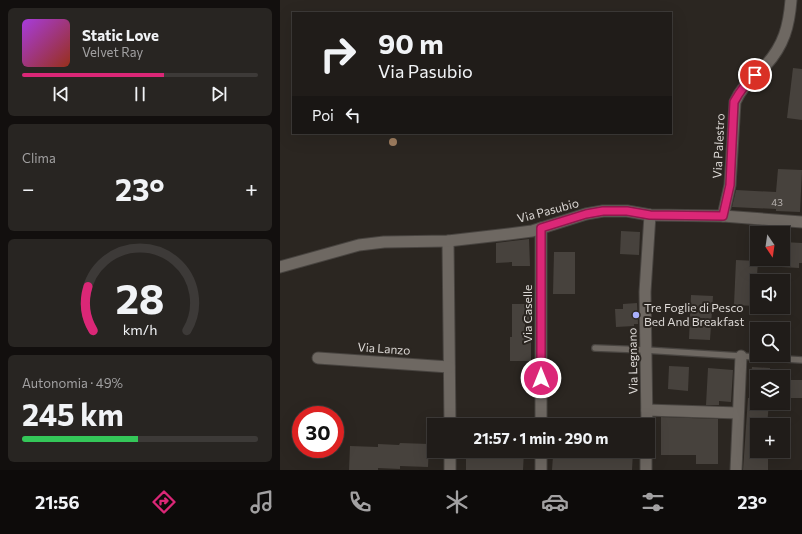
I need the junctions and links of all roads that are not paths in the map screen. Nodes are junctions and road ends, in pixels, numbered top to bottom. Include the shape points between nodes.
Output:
1 (791, 0) edge
2 (650, 215) junction
3 (723, 216) junction
4 (802, 222) edge
5 (541, 228) junction
6 (448, 241) junction
7 (280, 266) edge
8 (594, 348) dead end
9 (645, 350) junction
10 (741, 356) junction
11 (318, 358) dead end
12 (802, 360) edge
13 (449, 367) junction
14 (647, 410) junction
15 (738, 413) junction
16 (450, 418) edge
17 (541, 418) edge
18 (647, 418) edge
19 (450, 458) edge
20 (541, 458) edge
21 (646, 458) edge
22 (450, 470) edge
23 (541, 470) edge
24 (646, 470) edge
25 (736, 470) edge

1 - 3 street, Via Palestro via 787,30 782,42 766,65 745,84 734,102 730,185
2 - 3 street, Via Pasubio
2 - 5 street, Via Pasubio via 627,211 603,211
2 - 9 street, Via Legnano via 645,292
3 - 4 street, Via Pasubio
5 - 6 street, Via Pasubio
5 - 17 street, Via Caselle
6 - 7 street, Via Pasubio via 359,245
6 - 13 street
8 - 9 lane
9 - 10 lane
9 - 14 street, Via Legnano
10 - 12 lane
10 - 15 street
11 - 13 street, Via Lanzo
13 - 16 street
14 - 15 street, Via Legnano
14 - 18 street, Via Legnano
15 - 25 street
19 - 22 street
20 - 23 street
21 - 24 street

